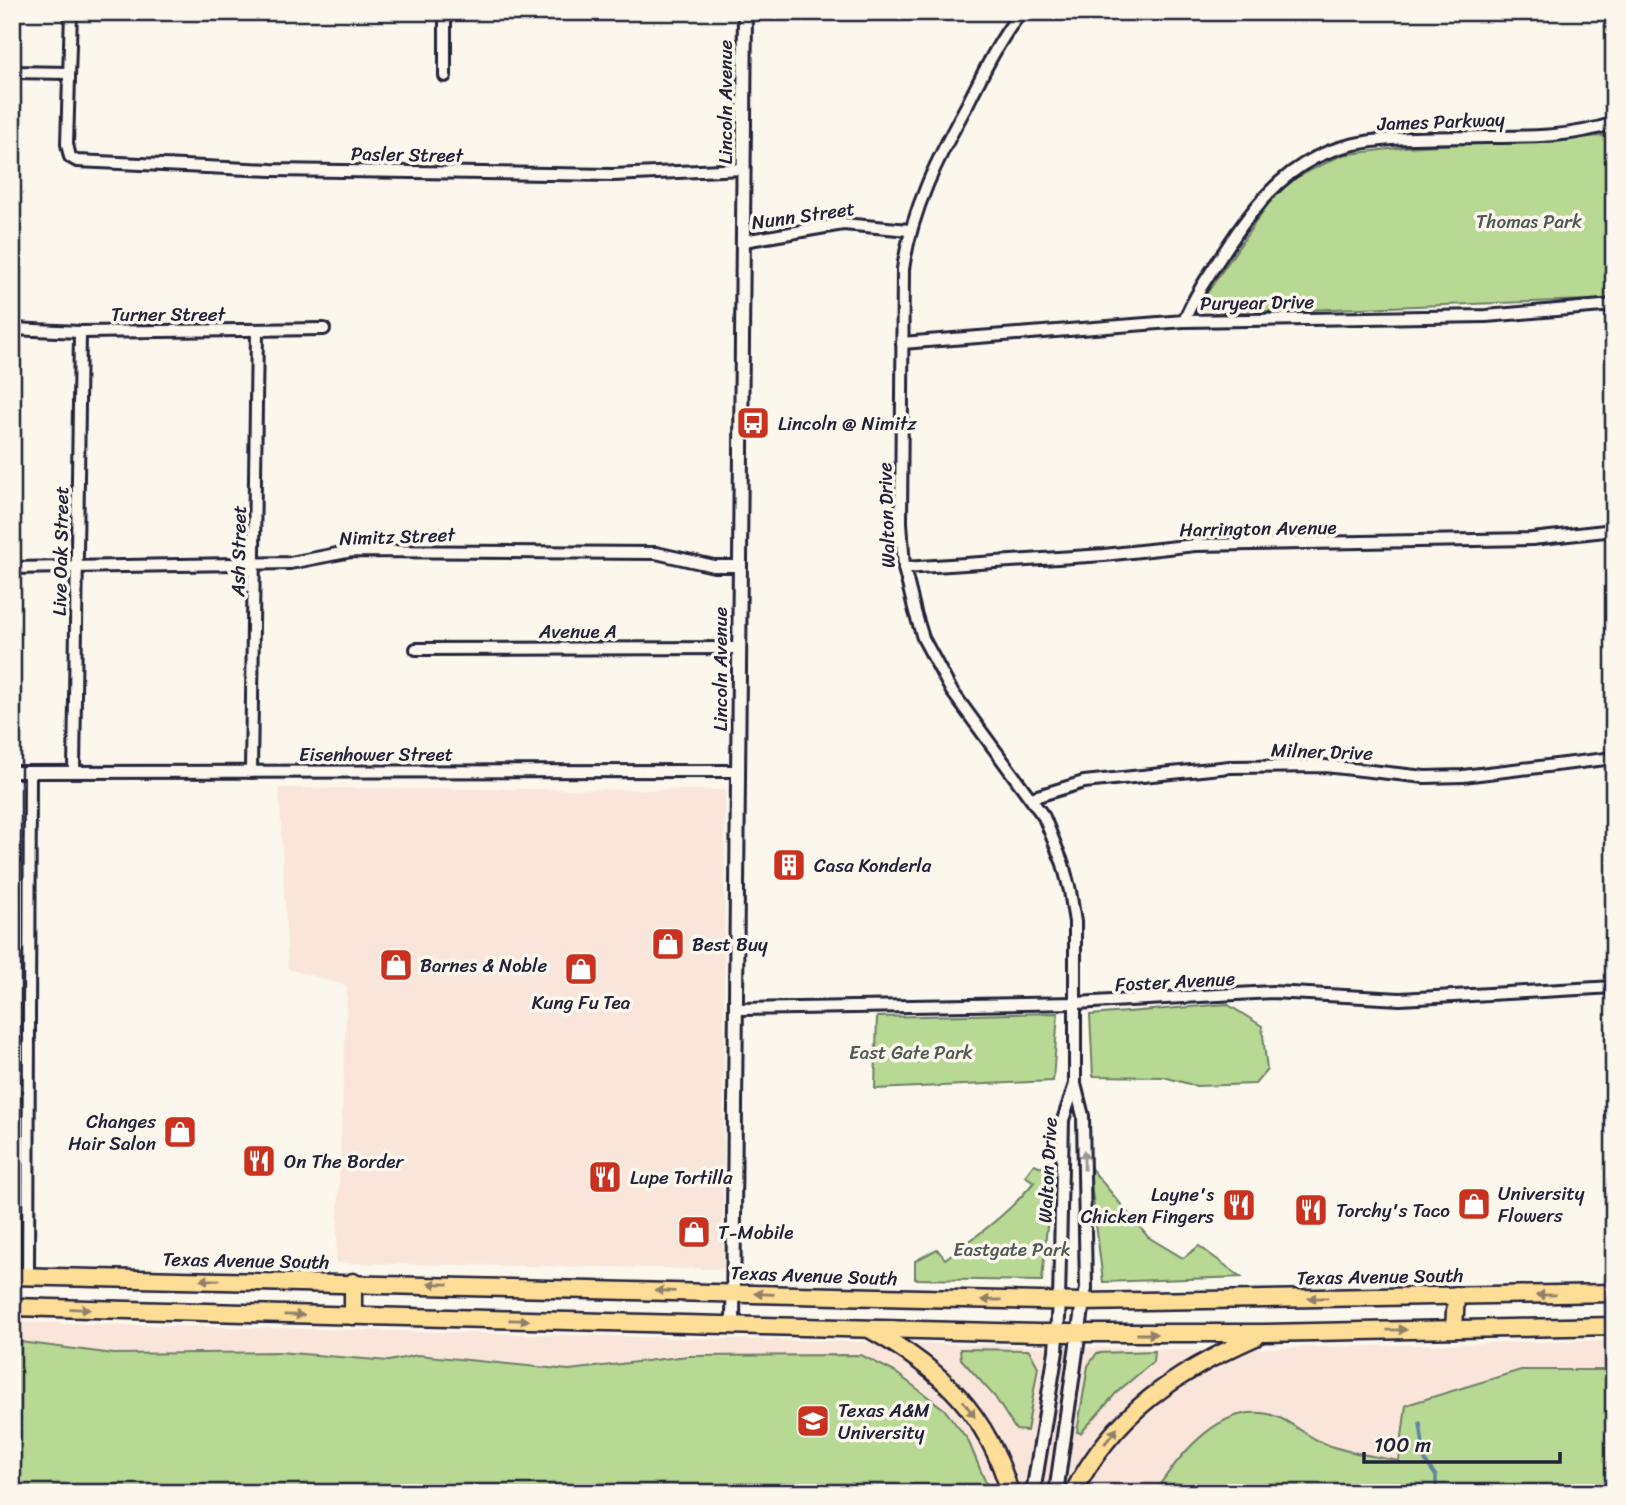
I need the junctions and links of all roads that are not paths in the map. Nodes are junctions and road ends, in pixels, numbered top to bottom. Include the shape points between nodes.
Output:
1 (71, 12) edge
2 (445, 12) edge
3 (744, 12) edge
4 (1021, 12) edge
5 (12, 72) edge
6 (69, 73) junction
7 (445, 76) dead end
8 (1614, 123) edge
9 (743, 169) junction
10 (909, 230) junction
11 (744, 241) junction
12 (1614, 305) edge
13 (1184, 321) junction
14 (12, 329) edge
15 (324, 329) dead end
16 (257, 331) junction
17 (80, 332) junction
18 (902, 343) junction
19 (1614, 530) edge
20 (255, 565) junction
21 (739, 566) junction
22 (12, 568) edge
23 (78, 568) junction
24 (904, 568) junction
25 (740, 648) junction
26 (416, 649) dead end
27 (1614, 758) edge
28 (74, 771) junction
29 (739, 771) junction
30 (12, 772) edge
31 (30, 772) junction
32 (251, 772) junction
33 (1031, 798) junction
34 (1614, 987) edge
35 (1076, 1003) junction
36 (737, 1009) junction
37 (1075, 1084) junction
38 (20, 1276) edge
39 (353, 1282) junction
40 (733, 1293) junction
41 (1614, 1293) edge
42 (1456, 1296) junction
43 (1059, 1301) junction
44 (1083, 1302) junction
45 (12, 1307) edge
46 (353, 1316) junction
47 (733, 1326) junction
48 (1614, 1326) edge
49 (869, 1329) junction
50 (1454, 1329) junction
51 (1058, 1333) junction
52 (1264, 1333) junction
53 (1078, 1334) junction
54 (1010, 1493) edge
55 (1033, 1493) edge
56 (1056, 1493) edge
57 (1073, 1493) edge

1 - 6 street
2 - 7 street
3 - 9 street, Lincoln Avenue
4 - 10 street, Walton Drive via 990,59 927,180
5 - 6 street
6 - 9 street, Pasler Street via 67,144 70,158 85,163 612,175
8 - 13 street, James Parkway via 1549,136 1389,138 1326,152 1275,184 1251,210 1195,294
9 - 11 street, Lincoln Avenue
10 - 11 street, Nunn Street via 843,223
10 - 18 street, Walton Drive via 903,268
11 - 21 street, Lincoln Avenue
12 - 13 street, Puryear Drive via 1486,316
13 - 18 street, Puryear Drive
14 - 17 street, Turner Street
15 - 16 street, Turner Street
16 - 17 street, Turner Street
16 - 20 street, Ash Street
17 - 23 street, Live Oak Street
18 - 24 street, Walton Drive
19 - 24 street, Harrington Avenue via 1532,539 1195,545
20 - 21 street, Nimitz Street via 290,564 352,551 404,551 656,553 714,566
20 - 23 street, Nimitz Street
20 - 32 street, Ash Street
21 - 25 street, Lincoln Avenue
22 - 23 street, Nimitz Street
23 - 28 street, Live Oak Street
24 - 33 street, Walton Drive via 923,638 936,663
25 - 26 street, Avenue A
25 - 29 street, Lincoln Avenue
27 - 33 street, Milner Drive via 1425,777 1325,766 1230,767 1084,782
28 - 31 street, Eisenhower Street
28 - 32 street, Eisenhower Street
29 - 32 street, Eisenhower Street
29 - 36 street, Lincoln Avenue
30 - 31 street, Eisenhower Street
31 - 38 street
33 - 35 street, Walton Drive via 1053,837 1070,891
34 - 35 street, Foster Avenue via 1400,999 1272,992
35 - 36 street, Foster Avenue
35 - 37 street, Walton Drive
36 - 40 street, Lincoln Avenue
37 - 43 street, Walton Drive via 1063,1120
44 -> 37 street, Walton Drive via 1083,1116
39 -> 38 main road, Texas Avenue South
40 -> 39 main road, Texas Avenue South
39 - 46 main road
43 -> 40 main road, Texas Avenue South
40 - 47 street, Lincoln Avenue
41 -> 42 main road, Texas Avenue South
42 -> 44 main road, Texas Avenue South
42 - 50 main road
43 - 44 main road, Texas Avenue South
43 - 51 street
44 - 53 street
45 -> 46 main road
46 -> 47 main road
47 - 49 main road
48 - 50 main road
49 - 51 main road
49 -> 54 main road via 922,1360 965,1402 989,1439
52 -> 50 main road
51 - 53 main road
51 - 55 street
53 -> 52 main road
57 -> 52 main road via 1117,1429 1161,1387 1193,1366
53 - 56 street

